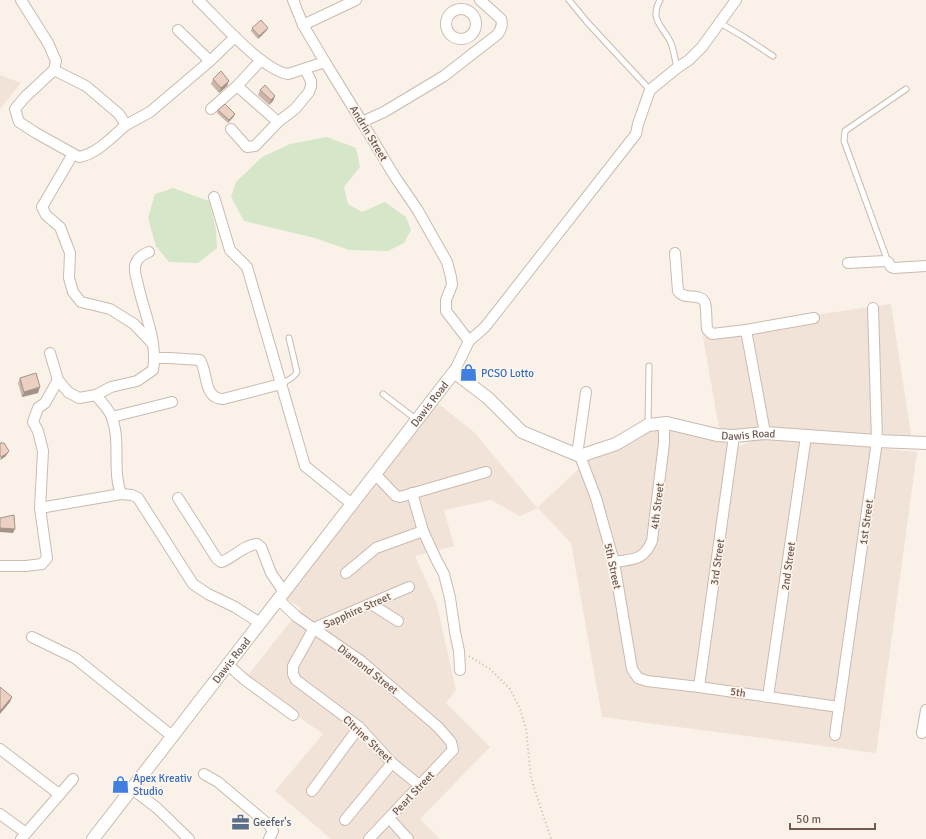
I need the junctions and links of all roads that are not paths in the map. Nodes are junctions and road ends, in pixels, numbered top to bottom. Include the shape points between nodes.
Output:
1 (21, 0) edge
2 (198, 0) edge
3 (292, 0) edge
4 (356, 0) edge
5 (480, 0) edge
6 (569, 0) edge
7 (660, 0) edge
8 (736, 0) edge
9 (720, 23) junction
10 (303, 25) junction
11 (178, 30) dead end
12 (470, 36) dead end
13 (235, 37) junction
14 (478, 50) junction
15 (773, 56) dead end
16 (261, 60) junction
17 (210, 61) junction
18 (325, 62) junction
19 (677, 68) junction
20 (305, 69) junction
21 (54, 70) junction
22 (237, 86) junction
23 (906, 89) dead end
24 (650, 90) junction
25 (211, 109) dead end
26 (278, 122) junction
27 (362, 122) junction
28 (126, 125) junction
29 (231, 129) dead end
30 (73, 154) junction
31 (214, 197) dead end
32 (149, 252) dead end
33 (675, 253) dead end
34 (888, 262) junction
35 (848, 263) dead end
36 (926, 266) edge
37 (873, 308) dead end
38 (814, 318) dead end
39 (746, 330) junction
40 (290, 338) dead end
41 (469, 341) junction
42 (152, 343) junction
43 (50, 353) dead end
44 (154, 358) junction
45 (649, 366) dead end
46 (454, 372) junction
47 (58, 380) junction
48 (281, 384) junction
49 (586, 392) dead end
50 (383, 394) dead end
51 (96, 395) junction
52 (172, 402) dead end
53 (112, 417) junction
54 (417, 420) junction
55 (664, 423) junction
56 (648, 425) junction
57 (765, 433) junction
58 (734, 436) junction
59 (806, 436) junction
60 (877, 442) junction
61 (926, 443) edge
62 (579, 456) junction
63 (486, 472) dead end
64 (375, 474) junction
65 (412, 493) junction
66 (121, 494) junction
67 (178, 498) dead end
68 (352, 504) junction
69 (40, 508) junction
70 (423, 531) junction
71 (614, 562) junction
72 (0, 566) edge
73 (346, 573) dead end
74 (409, 587) dead end
75 (281, 596) junction
76 (371, 604) junction
77 (398, 621) dead end
78 (260, 623) junction
79 (314, 628) junction
80 (32, 637) dead end
81 (228, 664) junction
82 (460, 670) dead end
83 (638, 678) joint
84 (296, 680) joint
85 (698, 687) junction
86 (768, 697) junction
87 (839, 707) junction
88 (926, 710) edge
89 (293, 715) dead end
90 (359, 728) junction
91 (922, 734) dead end
92 (835, 735) dead end
93 (172, 736) junction
94 (453, 746) joint
95 (0, 749) edge
96 (392, 762) junction
97 (204, 774) dead end
98 (72, 779) dead end
99 (419, 785) junction
100 (132, 789) junction
101 (312, 791) dead end
102 (59, 794) junction
103 (0, 814) edge
104 (389, 818) junction
105 (345, 820) dead end
106 (24, 836) edge
107 (93, 839) edge
108 (189, 839) edge
109 (269, 839) edge
110 (370, 839) edge
111 (408, 839) edge

1 - 21 street via 48,43 56,62
2 - 13 street
3 - 10 street, Andrin Street
4 - 10 street
5 - 14 street via 502,22 498,34
6 - 24 lane via 578,13
7 - 19 lane via 656,7 656,16 671,44
8 - 9 street
9 - 15 lane
9 - 19 street via 702,47
10 - 18 street, Andrin Street
11 - 17 street
12 - 14 street
13 - 16 street
13 - 17 street
14 - 27 street via 444,76 384,112
16 - 20 street via 282,73 288,74
16 - 22 street
17 - 28 street via 150,112
18 - 20 street
18 - 27 street, Andrin Street
19 - 24 street
20 - 26 street via 311,81 309,92 295,109
21 - 28 street via 86,86 119,114
21 - 30 street via 15,109 19,122
22 - 25 street
22 - 26 street
23 - 34 lane via 845,131 844,141
24 - 41 street via 636,134 485,327
26 - 29 street via 255,146 247,147
27 - 41 street, Andrin Street via 447,262 452,285 446,300 446,311
28 - 30 street via 91,153 79,157
30 - 42 street via 42,207 46,215 60,227 70,253 69,278 74,292 81,302 110,309 128,320
31 - 48 street via 230,250 247,267
32 - 42 street via 137,260 134,269 151,329
33 - 39 street via 678,291 683,296 701,298 704,301 706,329 712,334
34 - 35 street
34 - 36 street via 894,268
37 - 60 street, 1st Street
38 - 39 street
39 - 57 street
40 - 48 lane via 297,372
41 - 46 street
42 - 44 street
43 - 47 street
44 - 48 street via 200,360 206,383 213,396 218,399
44 - 51 street via 153,370 137,381 111,387
45 - 56 lane
46 - 54 street, Dawis Road
46 - 62 street, Dawis Road via 488,398 522,432
47 - 51 street via 68,392 79,398
47 - 69 street via 45,403 38,408 33,422 43,451
48 - 68 street via 304,466
49 - 62 street
50 - 54 lane
51 - 53 street
52 - 53 street
53 - 66 street via 117,446 118,486
54 - 64 street, Dawis Road
55 - 56 street, Dawis Road
55 - 58 street, Dawis Road via 716,435
55 - 71 street, 4th Street via 664,443 652,541 647,552 637,559
56 - 62 street, Dawis Road via 616,444
57 - 58 street, Dawis Road
57 - 59 street, Dawis Road
58 - 85 street, 3rd Street
59 - 60 street, Dawis Road
59 - 86 street, 2nd Street
60 - 61 street, Dawis Road
60 - 87 street, 1st Street
62 - 71 street, 5th Street via 596,498
63 - 65 street
64 - 65 street via 396,496
64 - 68 street, Dawis Road
65 - 70 street
66 - 69 street
66 - 78 street via 132,494 138,498 193,584 235,606
67 - 75 street, Diamond Street via 221,562 251,544 261,547
68 - 75 street, Dawis Road
69 - 72 street via 46,558 42,564
70 - 73 street via 376,548
70 - 82 street via 444,574 459,651
71 - 83 street, 5th Street via 632,669
74 - 76 street, Sapphire Street
75 - 78 street, Dawis Road
75 - 79 street, Diamond Street via 298,617
76 - 77 street
76 - 79 street, Sapphire Street
78 - 81 street, Dawis Road
79 - 84 street, Sapphire Street via 293,666
79 - 94 street, Diamond Street via 373,672 438,727
80 - 93 street via 75,658
81 - 89 street via 245,680
81 - 93 street, Dawis Road
83 - 85 street, 5th
84 - 90 street, Citrine Street
85 - 86 street, 5th
86 - 87 street, 5th
87 - 92 street, 1st Street
88 - 91 street
90 - 96 street, Citrine Street
90 - 101 street
93 - 100 street, Dawis Road
94 - 99 street, Pearl Street via 453,750
95 - 102 street
96 - 99 street, Citrine Street
96 - 105 street
97 - 109 street via 218,782 269,825 273,831
98 - 102 street
99 - 104 street, Pearl Street
100 - 107 street, Dawis Road
100 - 108 street via 157,808
102 - 106 street
103 - 106 street
104 - 110 street, Pearl Street
104 - 111 street

